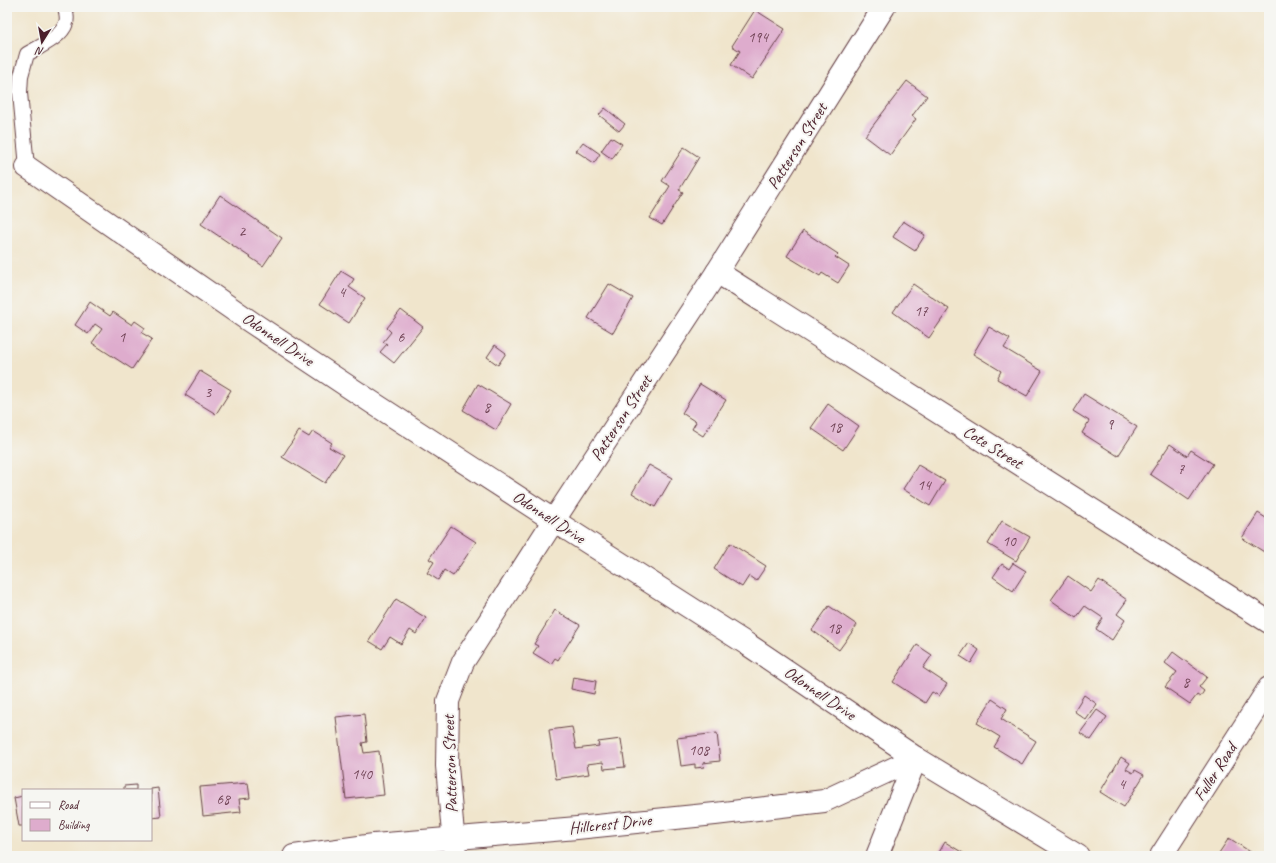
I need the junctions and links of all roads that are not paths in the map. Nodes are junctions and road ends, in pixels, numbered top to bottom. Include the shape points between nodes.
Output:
1 (65, 7) edge
2 (884, 7) edge
3 (27, 167) joint
4 (717, 272) junction
5 (554, 520) junction
6 (1269, 622) edge
7 (1269, 688) edge
8 (916, 758) junction
9 (455, 847) edge
10 (294, 856) edge
11 (877, 856) edge
12 (1078, 856) edge
13 (1161, 856) edge

1 - 3 lane via 67,22 62,31 52,40 27,54 21,76 20,93
2 - 4 street, Patterson Street
3 - 5 street, Odonnell Drive via 251,322
4 - 5 street, Patterson Street
4 - 6 street, Cote Street
5 - 8 street, Odonnell Drive
5 - 9 street, Patterson Street via 463,662 448,701 447,766
7 - 13 street, Fuller Road
8 - 9 street, Hillcrest Drive via 824,801
8 - 11 street
8 - 12 street, Odonnell Drive
9 - 10 street, Hillcrest Drive via 374,845

